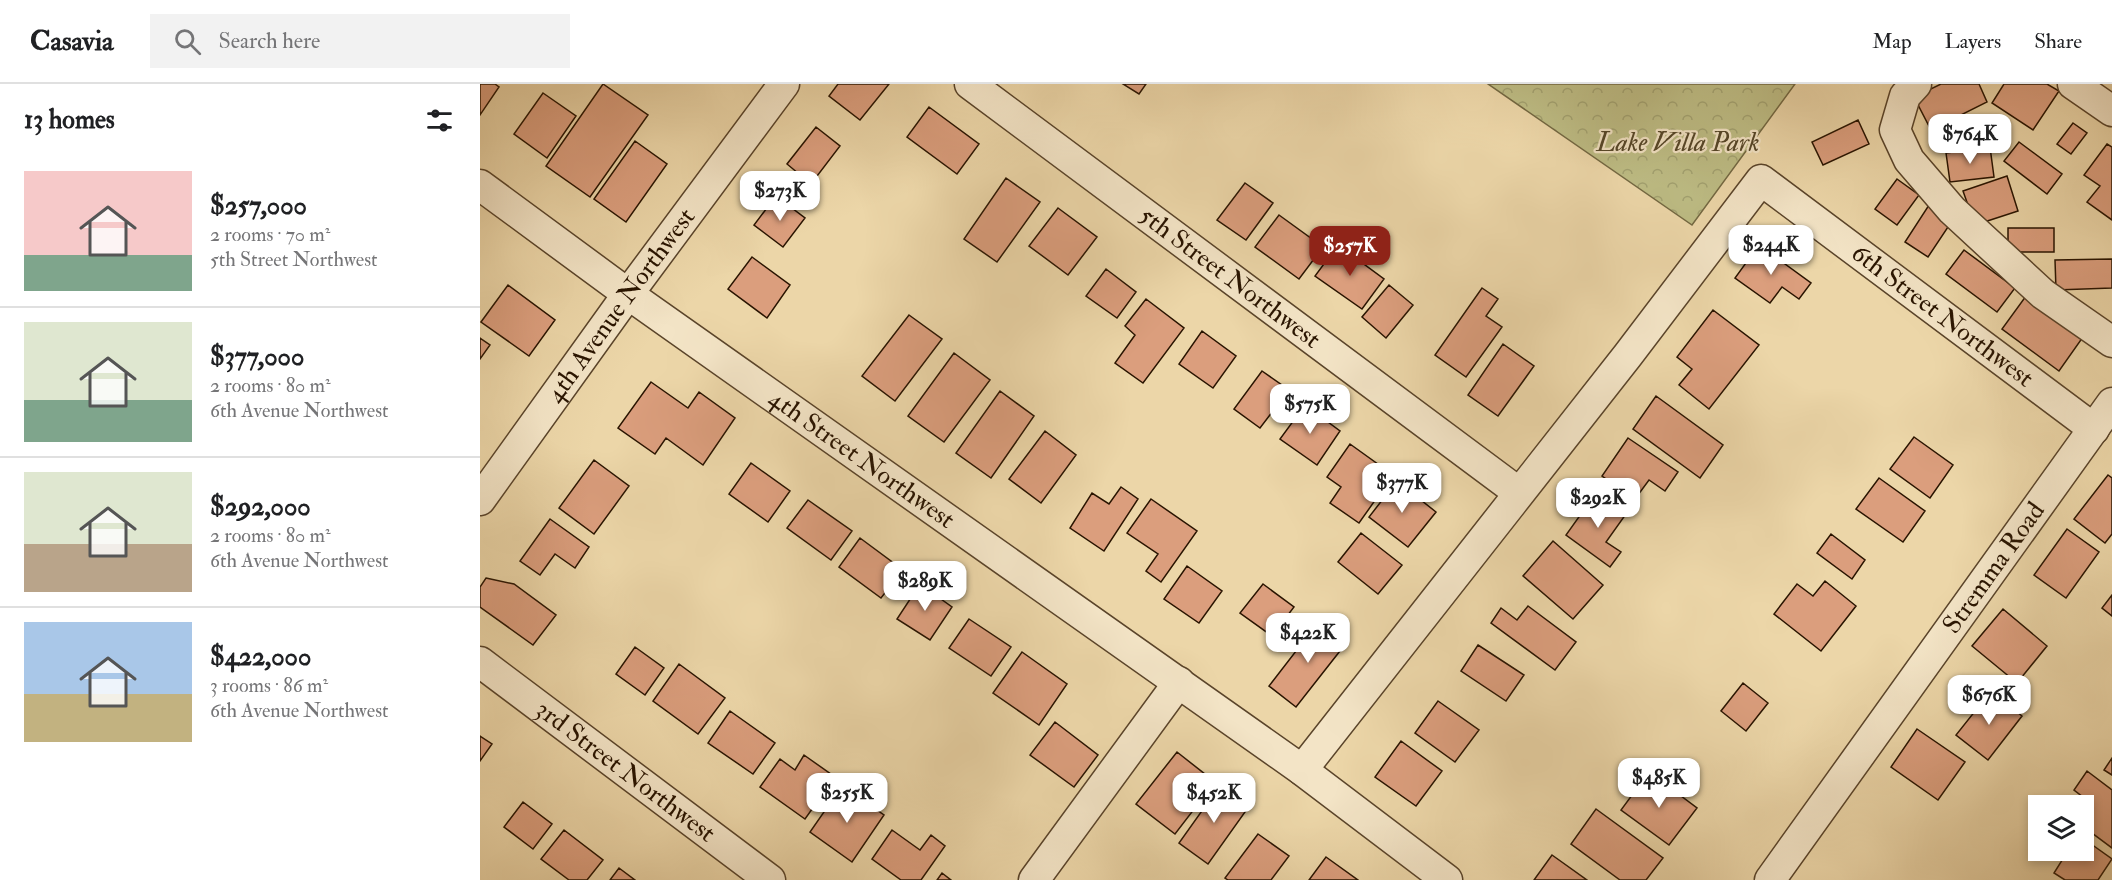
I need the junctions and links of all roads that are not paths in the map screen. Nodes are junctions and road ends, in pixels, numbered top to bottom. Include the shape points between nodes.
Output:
1 (784, 84) edge
2 (970, 84) edge
3 (1916, 84) edge
4 (2073, 84) edge
5 (2112, 111) edge
6 (480, 185) edge
7 (627, 294) junction
8 (2112, 342) edge
9 (2112, 403) edge
10 (2094, 429) junction
11 (1518, 492) junction
12 (480, 500) edge
13 (480, 662) edge
14 (1179, 682) junction
15 (1302, 770) junction
16 (770, 880) edge
17 (1034, 880) edge
18 (1447, 880) edge
19 (1770, 880) edge

1 - 7 street, 4th Avenue Northwest
2 - 11 street, 5th Street Northwest
3 - 8 street via 1905,96 1895,130 1909,160 1952,210 2014,268 2043,294
4 - 5 street
6 - 7 street, 4th Street Northwest
7 - 12 street, 4th Avenue Northwest
7 - 14 street, 4th Street Northwest
9 - 10 street, Stremma Road
10 - 11 street, 6th Street Northwest via 1761,180
10 - 19 street, Stremma Road
11 - 15 street
13 - 16 street, 3rd Street Northwest
14 - 15 street, 4th Street Northwest
14 - 17 street
15 - 18 street, 4th Street Northwest

